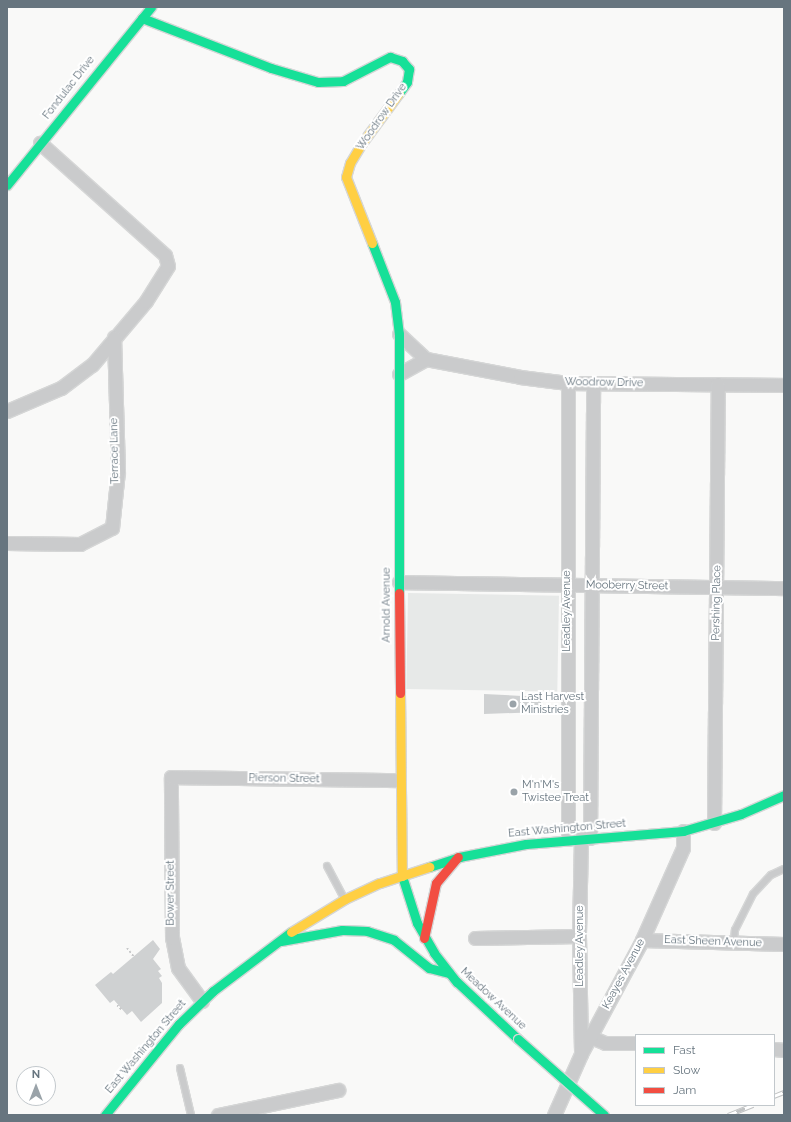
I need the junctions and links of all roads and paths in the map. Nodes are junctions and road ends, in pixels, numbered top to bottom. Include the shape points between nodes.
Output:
1 (151, 7) edge
2 (142, 18) junction
3 (40, 143) junction
4 (7, 185) edge
5 (399, 334) junction
6 (114, 337) junction
7 (426, 358) junction
8 (399, 374) junction
9 (568, 383) junction
10 (593, 383) junction
11 (718, 384) junction
12 (784, 385) edge
13 (7, 411) edge
14 (7, 543) edge
15 (399, 582) junction
16 (567, 585) junction
17 (592, 586) junction
18 (717, 587) junction
19 (784, 588) edge
20 (171, 778) joint
21 (398, 780) junction
22 (784, 795) edge
23 (714, 823) junction
24 (683, 831) junction
25 (579, 839) junction
26 (459, 857) junction
27 (327, 866) dead end
28 (784, 869) edge
29 (401, 876) junction
30 (345, 899) junction
31 (579, 936) junction
32 (424, 938) junction
33 (475, 938) dead end
34 (642, 940) junction
35 (275, 942) junction
36 (734, 943) junction
37 (784, 944) edge
38 (127, 948) dead end
39 (134, 957) dead end
40 (449, 973) junction
41 (202, 1001) junction
42 (117, 1005) dead end
43 (122, 1010) dead end
44 (591, 1037) junction
45 (635, 1043) edge
46 (581, 1054) junction
47 (180, 1068) dead end
48 (338, 1090) dead end
49 (105, 1115) edge
50 (191, 1115) edge
51 (218, 1115) edge
52 (554, 1115) edge
53 (604, 1115) edge

1 - 2 main road, Fondulac Drive
2 - 3 main road, Fondulac Drive
2 - 5 main road, Woodrow Drive via 271,68 318,82 343,81 390,56 399,58 408,66 407,82 362,143 350,163 346,177 395,302
3 - 4 main road, Fondulac Drive
3 - 6 street via 167,259 166,272
5 - 7 street
5 - 8 main road, Arnold Avenue
6 - 13 street via 92,365 75,379 39,399
6 - 14 street, Terrace Lane via 118,471 112,528 80,544
7 - 8 street
7 - 9 street, Woodrow Drive via 520,377
8 - 15 main road, Arnold Avenue
9 - 10 street, Woodrow Drive
9 - 16 street, Leadley Avenue
10 - 11 street, Woodrow Drive
10 - 17 street, Leadley Avenue
11 - 12 street, Woodrow Drive
11 - 18 street, Pershing Place
15 - 16 street, Mooberry Street
15 - 21 main road, Arnold Avenue
16 - 17 street, Mooberry Street
16 - 25 street, Leadley Avenue
17 - 18 street, Mooberry Street
17 - 25 street, Leadley Avenue
18 - 19 street, Mooberry Street
18 - 23 street, Pershing Place
20 - 21 street, Pierson Street
20 - 41 street, Bower Street via 172,938 178,968
21 - 29 main road, Arnold Avenue
22 - 23 main road, East Washington Street
23 - 24 main road, East Washington Street
24 - 25 main road, East Washington Street
24 - 34 street, Keayes Avenue via 683,848
25 - 26 main road, East Washington Street via 504,847
25 - 31 street, Leadley Avenue
26 - 29 main road, East Washington Street
26 - 32 main road via 436,883
27 - 30 lane
28 - 36 lane via 771,875 753,894 735,930
29 - 30 main road, East Washington Street
29 - 32 main road, Meadow Avenue
30 - 35 main road, East Washington Street
31 - 33 street
31 - 46 street, Leadley Avenue
32 - 40 main road, Meadow Avenue
34 - 36 street, East Sheen Avenue
34 - 44 street, Keayes Avenue
35 - 40 main road via 342,930 367,931 394,940 429,968
35 - 41 main road, East Washington Street
36 - 37 street, East Sheen Avenue
38 - 39 path
40 - 53 main road, Meadow Avenue, bridge via 518,1039
41 - 49 main road, East Washington Street
42 - 43 path
44 - 45 street via 605,1043
44 - 46 street, Keayes Avenue
46 - 52 street, Keayes Avenue
47 - 50 lane
48 - 51 street

